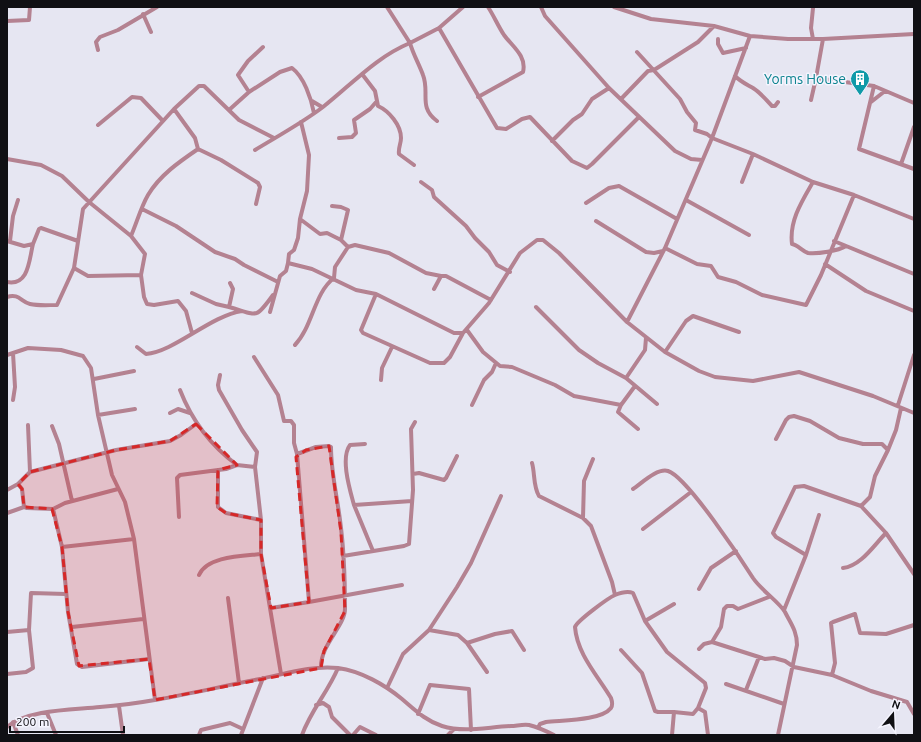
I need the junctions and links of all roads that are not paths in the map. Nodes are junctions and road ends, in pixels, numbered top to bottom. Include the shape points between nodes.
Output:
1 (30, 7) edge
2 (157, 7) edge
3 (387, 7) edge
4 (463, 7) edge
5 (488, 7) edge
6 (541, 7) edge
7 (614, 7) edge
8 (813, 8) edge
9 (143, 14) junction
10 (7, 21) edge
11 (714, 26) junction
12 (439, 28) junction
13 (151, 32) dead end
14 (914, 32) edge
15 (750, 36) junction
16 (718, 39) dead end
17 (813, 39) junction
18 (823, 39) junction
19 (410, 43) junction
20 (263, 47) dead end
21 (746, 48) junction
22 (98, 50) dead end
23 (637, 52) dead end
24 (654, 70) junction
25 (362, 74) junction
26 (735, 76) junction
27 (816, 78) junction
28 (874, 86) junction
29 (609, 88) junction
30 (249, 92) junction
31 (885, 92) junction
32 (478, 97) junction
33 (622, 100) junction
34 (811, 100) dead end
35 (312, 101) junction
36 (377, 101) junction
37 (778, 102) dead end
38 (871, 102) junction
39 (914, 103) edge
40 (322, 107) junction
41 (174, 109) junction
42 (229, 110) junction
43 (314, 113) junction
44 (639, 117) junction
45 (163, 121) junction
46 (437, 121) dead end
47 (301, 122) junction
48 (98, 125) dead end
49 (914, 127) edge
50 (274, 138) junction
51 (339, 138) dead end
52 (712, 138) junction
53 (552, 141) junction
54 (198, 149) junction
55 (255, 150) dead end
56 (753, 154) junction
57 (7, 159) edge
58 (702, 160) junction
59 (901, 164) junction
60 (414, 165) dead end
61 (914, 169) edge
62 (421, 182) dead end
63 (742, 182) dead end
64 (813, 182) junction
65 (854, 195) junction
66 (18, 200) dead end
67 (686, 200) junction
68 (89, 202) junction
69 (586, 203) dead end
70 (256, 204) dead end
71 (332, 206) dead end
72 (142, 208) junction
73 (300, 219) junction
74 (677, 219) junction
75 (914, 219) edge
76 (596, 221) dead end
77 (749, 235) dead end
78 (131, 236) junction
79 (341, 240) junction
80 (9, 241) edge
81 (78, 241) junction
82 (834, 241) junction
83 (33, 244) junction
84 (846, 246) junction
85 (348, 247) junction
86 (664, 249) junction
87 (830, 251) junction
88 (288, 263) junction
89 (825, 264) junction
90 (74, 268) junction
91 (510, 272) junction
92 (914, 274) edge
93 (141, 275) junction
94 (441, 276) junction
95 (334, 278) junction
96 (7, 282) edge
97 (278, 282) junction
98 (230, 283) dead end
99 (434, 289) dead end
100 (275, 291) junction
101 (192, 293) dead end
102 (376, 294) junction
103 (7, 297) edge
104 (491, 300) junction
105 (229, 307) junction
106 (536, 307) dead end
107 (242, 311) junction
108 (914, 311) edge
109 (270, 312) dead end
110 (627, 322) junction
111 (465, 331) junction
112 (739, 332) dead end
113 (192, 333) junction
114 (646, 338) junction
115 (295, 345) dead end
116 (137, 347) dead end
117 (392, 347) junction
118 (665, 352) junction
119 (13, 353) junction
120 (7, 355) edge
121 (914, 356) edge
122 (254, 357) dead end
123 (496, 363) junction
124 (134, 371) dead end
125 (220, 375) dead end
126 (626, 378) junction
127 (94, 379) junction
128 (381, 380) dead end
129 (636, 386) junction
130 (180, 390) dead end
131 (13, 400) dead end
132 (657, 404) dead end
133 (472, 405) dead end
134 (621, 405) junction
135 (900, 406) junction
136 (135, 409) dead end
137 (170, 413) dead end
138 (190, 413) junction
139 (914, 413) edge
140 (98, 415) junction
141 (415, 422) dead end
142 (196, 424) junction
143 (28, 425) dead end
144 (52, 426) dead end
145 (638, 429) dead end
146 (776, 439) dead end
147 (365, 444) dead end
148 (888, 450) junction
149 (108, 452) junction
150 (297, 454) junction
151 (457, 456) dead end
152 (593, 459) dead end
153 (532, 463) dead end
154 (63, 464) junction
155 (237, 465) junction
156 (255, 467) junction
157 (218, 470) junction
158 (30, 472) junction
159 (413, 474) junction
160 (18, 484) junction
161 (118, 489) junction
162 (633, 489) dead end
163 (7, 490) edge
164 (690, 492) junction
165 (501, 496) dead end
166 (412, 500) junction
167 (72, 501) junction
168 (354, 505) junction
169 (861, 506) junction
170 (24, 507) junction
171 (52, 509) junction
172 (7, 513) edge
173 (819, 515) dead end
174 (179, 516) dead end
175 (583, 518) junction
176 (261, 520) junction
177 (643, 529) dead end
178 (886, 533) junction
179 (134, 539) junction
180 (62, 547) junction
181 (373, 551) junction
182 (736, 551) junction
183 (261, 554) junction
184 (806, 555) junction
185 (342, 556) junction
186 (843, 568) dead end
187 (914, 574) edge
188 (199, 575) dead end
189 (402, 585) dead end
190 (699, 589) dead end
191 (66, 594) junction
192 (344, 595) junction
193 (615, 595) junction
194 (769, 597) junction
195 (228, 598) dead end
196 (309, 602) junction
197 (674, 604) dead end
198 (270, 608) junction
199 (784, 610) junction
200 (143, 619) junction
201 (645, 621) junction
202 (914, 625) edge
203 (72, 627) junction
204 (29, 630) junction
205 (428, 630) junction
206 (7, 632) edge
207 (712, 642) junction
208 (467, 643) junction
209 (699, 649) dead end
210 (524, 650) dead end
211 (621, 650) dead end
212 (759, 657) junction
213 (149, 659) junction
214 (794, 667) junction
215 (320, 668) junction
216 (338, 668) junction
217 (487, 672) dead end
218 (7, 674) edge
219 (281, 674) junction
220 (832, 675) junction
221 (263, 678) junction
222 (239, 683) junction
223 (726, 684) dead end
224 (387, 688) junction
225 (746, 690) junction
226 (155, 700) junction
227 (784, 704) junction
228 (119, 706) junction
229 (316, 706) junction
230 (698, 708) junction
231 (674, 712) junction
232 (47, 713) junction
233 (418, 714) junction
234 (914, 714) edge
235 (13, 722) junction
236 (7, 727) edge
237 (538, 728) junction
238 (243, 729) junction
239 (454, 729) junction
240 (472, 730) junction
241 (18, 735) edge
242 (56, 735) edge
243 (123, 735) edge
244 (199, 735) edge
245 (241, 735) edge
246 (302, 735) edge
247 (351, 735) edge
248 (376, 735) edge
249 (448, 735) edge
250 (554, 735) edge
251 (672, 735) edge
252 (708, 735) edge
253 (778, 735) edge

1 - 10 street via 29,20
2 - 9 street
3 - 19 street
4 - 12 street
5 - 32 street via 503,34 518,50 525,65 523,72
6 - 29 street via 545,16
7 - 11 street via 651,19
8 - 17 street
9 - 13 street
9 - 22 street via 100,38 96,42
11 - 15 street
11 - 24 street via 698,42
12 - 19 street
12 - 32 street
14 - 18 street
15 - 17 street
15 - 21 street
16 - 21 street via 723,53
17 - 18 street
18 - 27 street
19 - 25 street via 393,50
19 - 46 street via 424,76 427,110
20 - 30 street via 238,75
21 - 26 street
23 - 24 street
24 - 33 street via 648,71
24 - 52 street via 680,99 696,123 695,130
25 - 36 street via 375,91
25 - 40 street
26 - 37 street via 766,98 772,106
26 - 52 street
27 - 28 street
27 - 34 street
28 - 31 street
28 - 38 street
29 - 33 street
29 - 53 street via 592,99 582,114
30 - 35 street via 280,72 292,68
30 - 42 street
31 - 38 street
31 - 39 street
32 - 53 street via 497,128 506,129 530,117
33 - 44 street
35 - 40 street
35 - 43 street
36 - 51 street via 354,120 356,133 352,137
36 - 60 street via 378,106 386,109 399,129 399,154
38 - 59 street via 858,149
40 - 43 street
41 - 42 street via 201,85
41 - 45 street
41 - 54 street via 195,138
42 - 50 street via 239,120
43 - 47 street
44 - 53 street via 587,168 572,161
44 - 58 street via 675,151 691,159
45 - 48 street via 141,98 132,97
45 - 68 street
47 - 50 street
47 - 73 street via 307,142 309,166 306,201
49 - 59 street
50 - 55 street
52 - 56 street
52 - 58 street
54 - 70 street via 258,183 260,187
54 - 72 street via 173,166 157,182
56 - 63 street
56 - 64 street
57 - 68 street via 41,165 62,176
58 - 67 street
59 - 61 street
62 - 91 street via 466,226 497,265
64 - 65 street
64 - 87 street via 793,221 790,232 792,244 808,253
65 - 75 street
65 - 82 street
66 - 80 street
67 - 74 street
67 - 77 street
68 - 78 street
68 - 81 street via 83,209
69 - 74 street via 609,188 619,186
71 - 79 street via 348,210
72 - 78 street
72 - 97 street via 176,226 215,252
73 - 79 street via 320,234 327,233
73 - 88 street via 298,238 294,250 289,254
74 - 86 street
76 - 86 street via 646,252 654,253
78 - 93 street via 145,254
79 - 85 street
80 - 83 street via 24,246
81 - 83 street via 41,228
81 - 90 street
82 - 84 street
82 - 87 street
83 - 96 street via 26,276 13,283
84 - 87 street via 837,252
84 - 92 street
85 - 94 street via 355,245 389,253 426,273
85 - 95 street via 335,268
86 - 89 street via 696,264 711,266 718,277 736,282 762,295 806,305
86 - 110 street
87 - 89 street
88 - 95 street
88 - 97 street
89 - 108 street via 866,291
90 - 93 street via 88,276
90 - 103 street via 57,305 29,304 21,298
91 - 104 street
91 - 110 street via 526,247 537,240 543,240
93 - 113 street via 147,304 178,301 186,311
94 - 99 street
94 - 104 street via 453,279
95 - 102 street via 356,290
95 - 115 street
97 - 100 street
98 - 105 street via 233,289
100 - 107 street via 260,313
100 - 109 street
101 - 105 street
102 - 111 street via 454,333
102 - 117 street via 360,330
104 - 111 street
105 - 107 street
106 - 126 street via 579,350
107 - 113 street
110 - 114 street
111 - 117 street via 444,363 430,363
111 - 123 street
112 - 118 street via 693,316 686,321
113 - 116 street via 150,354
114 - 118 street
114 - 126 street via 645,350
117 - 128 street via 382,368
118 - 135 street via 699,372 715,377 753,381 799,372
119 - 120 street
119 - 127 street via 28,348 50,348 78,354 83,356 92,368
119 - 131 street
121 - 135 street
122 - 150 street via 278,395 284,421 291,421 294,425
123 - 133 street
123 - 134 street via 555,385 574,396
124 - 127 street
125 - 156 street via 219,390 257,452
126 - 129 street
127 - 140 street
129 - 132 street
129 - 134 street
130 - 138 street
134 - 145 street via 619,414
135 - 139 street
135 - 148 street via 896,430
136 - 140 street
137 - 138 street via 178,409
138 - 142 street
140 - 149 street
141 - 159 street via 411,429
142 - 149 street via 182,435 170,440
142 - 155 street
143 - 158 street
144 - 154 street
146 - 148 street via 786,420 794,416 810,421 839,438 863,444 882,444
147 - 168 street via 350,444 347,449 347,477
148 - 169 street via 875,476 870,497
149 - 154 street
149 - 161 street via 112,475
150 - 185 street via 316,447 331,448 331,468 340,519
150 - 196 street
151 - 159 street via 444,480 419,473
152 - 175 street via 584,481
153 - 175 street via 539,496
154 - 158 street
154 - 167 street
155 - 156 street
155 - 157 street
156 - 176 street
157 - 174 street via 184,474 177,478
157 - 176 street via 218,507 226,513
158 - 160 street
159 - 166 street
160 - 163 street
160 - 170 street via 22,489
161 - 167 street
161 - 179 street via 126,502
162 - 164 street via 666,471 679,479
164 - 177 street
164 - 182 street
165 - 205 street via 471,563 444,609
166 - 168 street
166 - 181 street via 409,544
167 - 171 street
168 - 181 street
169 - 178 street
169 - 184 street via 810,488 795,487 773,532 776,537
170 - 171 street
170 - 172 street
171 - 180 street
173 - 184 street
175 - 193 street via 591,526
176 - 183 street
178 - 186 street via 858,562 851,567
178 - 187 street
179 - 180 street
179 - 200 street
180 - 191 street
181 - 185 street
182 - 190 street via 711,568
182 - 194 street
183 - 188 street via 210,563 201,569
183 - 198 street
184 - 199 street
185 - 192 street
189 - 192 street
191 - 203 street
191 - 204 street via 31,594
192 - 196 street
192 - 215 street via 345,612 324,651
193 - 201 street via 633,593
193 - 237 street via 579,621 575,627 589,666 611,698 610,708 597,716 546,722
194 - 199 street
194 - 207 street via 738,609 727,606 724,609 721,627
195 - 222 street
196 - 198 street
197 - 201 street
198 - 219 street
199 - 214 street via 797,632
200 - 203 street
200 - 213 street
201 - 230 street via 668,652 705,683 706,688
202 - 220 street via 882,634 860,633 855,614 831,623 835,663
203 - 213 street via 79,666
204 - 206 street
204 - 218 street via 33,668 26,672
205 - 208 street via 458,635
205 - 224 street via 403,654
207 - 209 street via 704,644
207 - 212 street
208 - 210 street via 512,631
208 - 217 street
211 - 231 street via 642,673 655,710
212 - 214 street via 785,661
212 - 225 street
213 - 226 street
214 - 220 street
214 - 227 street
215 - 216 street
215 - 219 street
216 - 224 street via 369,678
216 - 229 street
219 - 221 street
220 - 234 street via 907,702
221 - 222 street
221 - 238 street
222 - 226 street
223 - 225 street
224 - 233 street
225 - 227 street
226 - 228 street
227 - 253 street
228 - 232 street
228 - 243 street
229 - 246 street
229 - 247 street via 324,703 332,717
230 - 231 street via 693,714
230 - 252 street via 706,714
231 - 251 street
232 - 235 street
232 - 242 street
233 - 239 street
233 - 240 street via 430,685 469,688
235 - 236 street
235 - 241 street
237 - 240 street via 526,725
237 - 250 street
238 - 244 street via 230,723 201,730
238 - 245 street
239 - 240 street
239 - 249 street
247 - 248 street via 360,727

